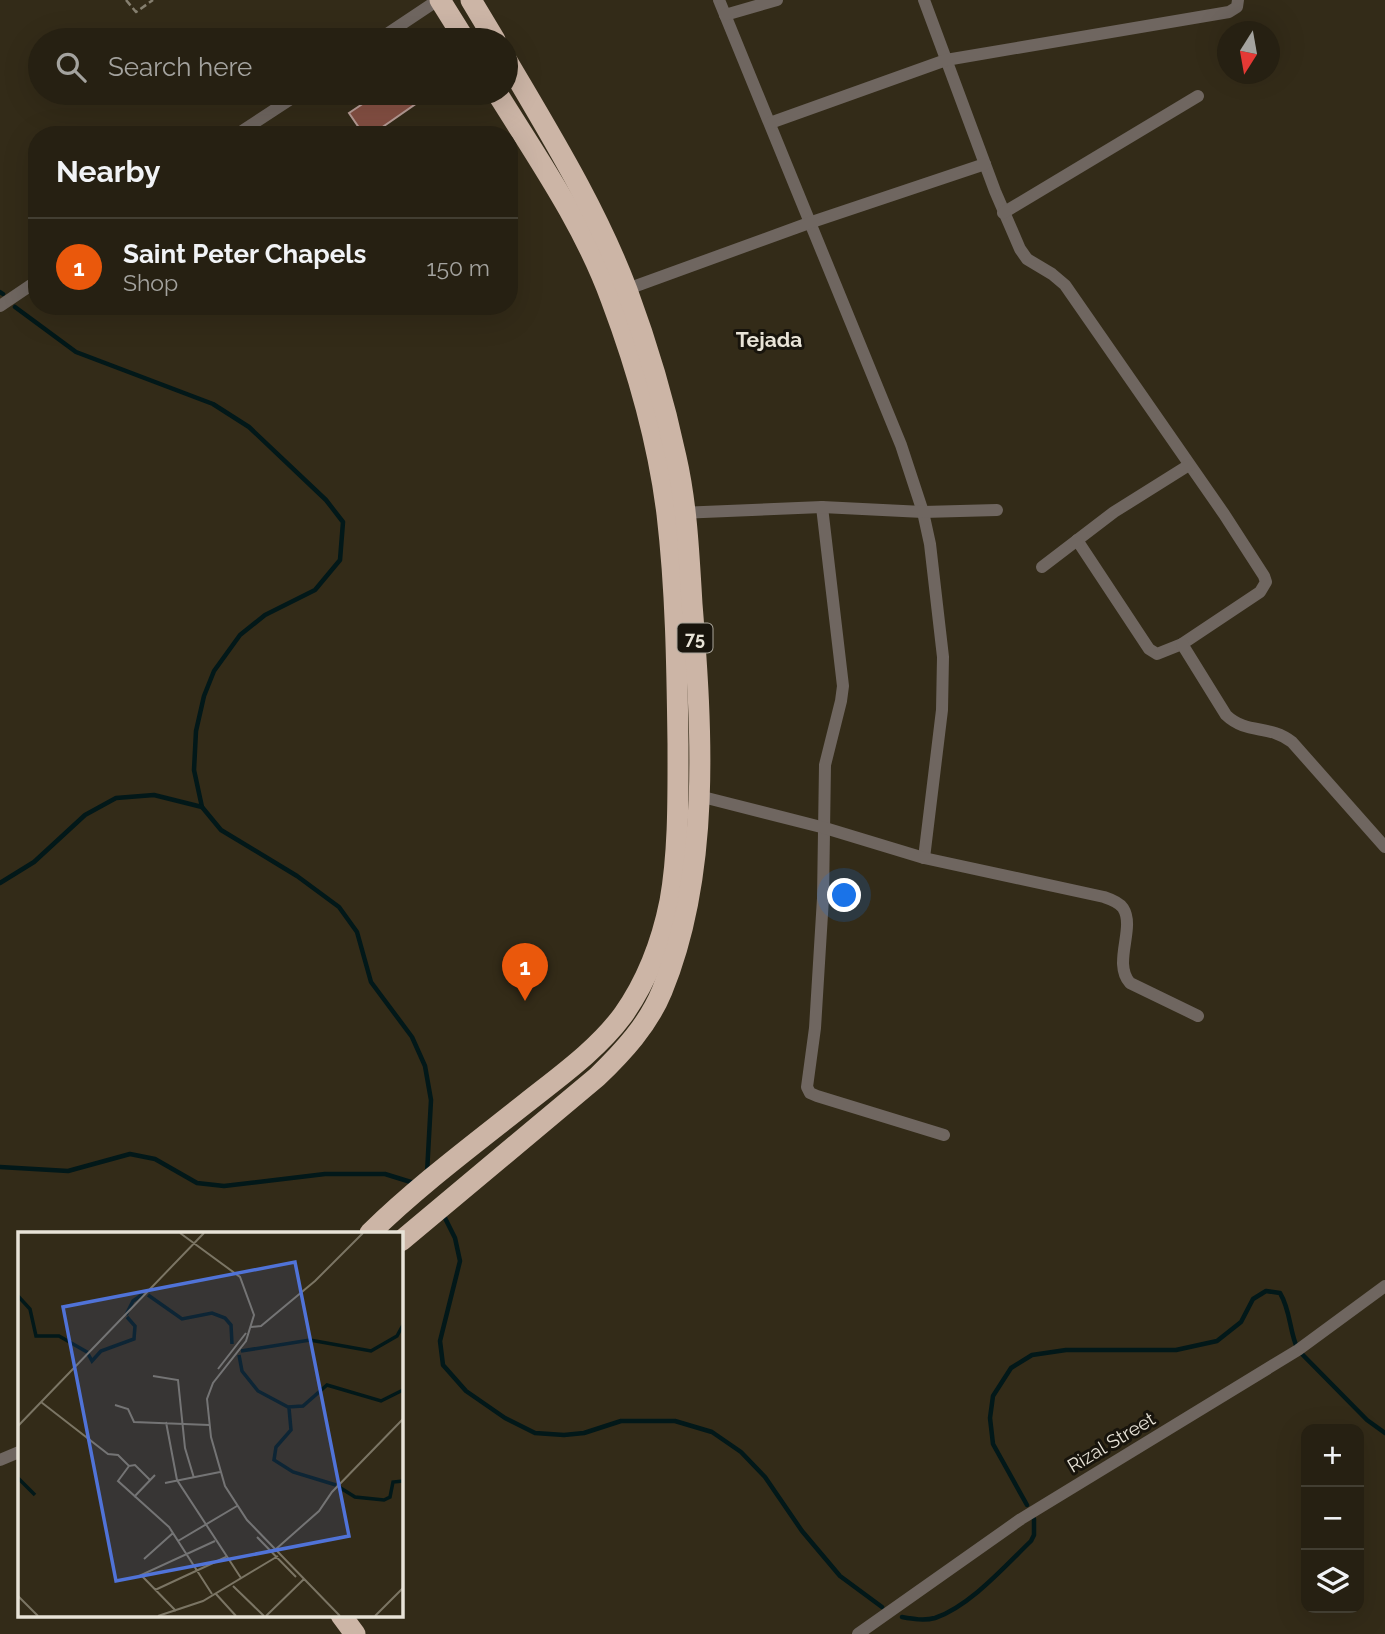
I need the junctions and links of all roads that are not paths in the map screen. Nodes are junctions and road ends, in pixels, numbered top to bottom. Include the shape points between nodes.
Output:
1 (439, 0) edge
2 (471, 0) edge
3 (719, 0) edge
4 (777, 0) edge
5 (924, 0) edge
6 (1238, 0) edge
7 (725, 15) junction
8 (396, 28) edge
9 (457, 28) edge
10 (488, 28) edge
11 (946, 60) junction
12 (518, 80) edge
13 (1198, 96) dead end
14 (282, 105) edge
15 (504, 105) edge
16 (770, 123) junction
17 (250, 126) edge
18 (518, 126) edge
19 (518, 127) edge
20 (985, 164) junction
21 (1003, 213) junction
22 (809, 223) junction
23 (28, 287) edge
24 (618, 293) junction
25 (0, 306) edge
26 (1189, 464) junction
27 (822, 507) junction
28 (997, 510) dead end
29 (923, 512) junction
30 (676, 513) junction
31 (1077, 540) junction
32 (1042, 567) dead end
33 (1182, 644) junction
34 (678, 791) junction
35 (699, 796) junction
36 (825, 828) junction
37 (1385, 847) edge
38 (923, 858) junction
39 (1198, 1016) dead end
40 (944, 1135) dead end
41 (371, 1232) edge
42 (409, 1234) edge
43 (1385, 1286) edge
44 (18, 1452) edge
45 (0, 1460) edge
46 (342, 1616) edge
47 (355, 1634) edge
48 (858, 1634) edge

1 - 8 street
1 - 9 highway
2 - 10 highway
3 - 7 street
4 - 7 street
5 - 11 street
6 - 11 street via 1229,12
7 - 16 street
11 - 16 street
11 - 20 street
12 - 24 highway, 75 via 587,199
13 - 21 street
14 - 17 street
15 - 18 highway, 75
16 - 22 street
19 - 24 highway, 75
20 - 21 street
20 - 22 street
21 - 26 street via 1027,259 1065,285
22 - 24 street
22 - 29 street via 901,445
23 - 25 street
24 - 30 highway, 75
26 - 31 street
26 - 33 street via 1266,582 1260,592
27 - 29 street
27 - 30 street
27 - 36 street via 843,686 825,765
28 - 29 street
29 - 38 street via 942,635 944,682
30 - 34 highway, 75
30 - 35 highway, 75 via 696,652
31 - 32 street
31 - 33 street via 1153,653
33 - 37 street via 1235,724 1280,733
34 - 35 street
34 - 41 highway, 75 via 670,899 659,945 622,1016 579,1061
35 - 36 street
35 - 42 highway, 75 via 688,905 677,951 661,994 627,1048
36 - 38 street
36 - 40 street via 815,1028 807,1087 817,1096
38 - 39 street via 1115,902 1126,919 1126,978
43 - 48 street, Rizal Street via 1298,1350 1021,1519
44 - 45 street
46 - 47 highway

